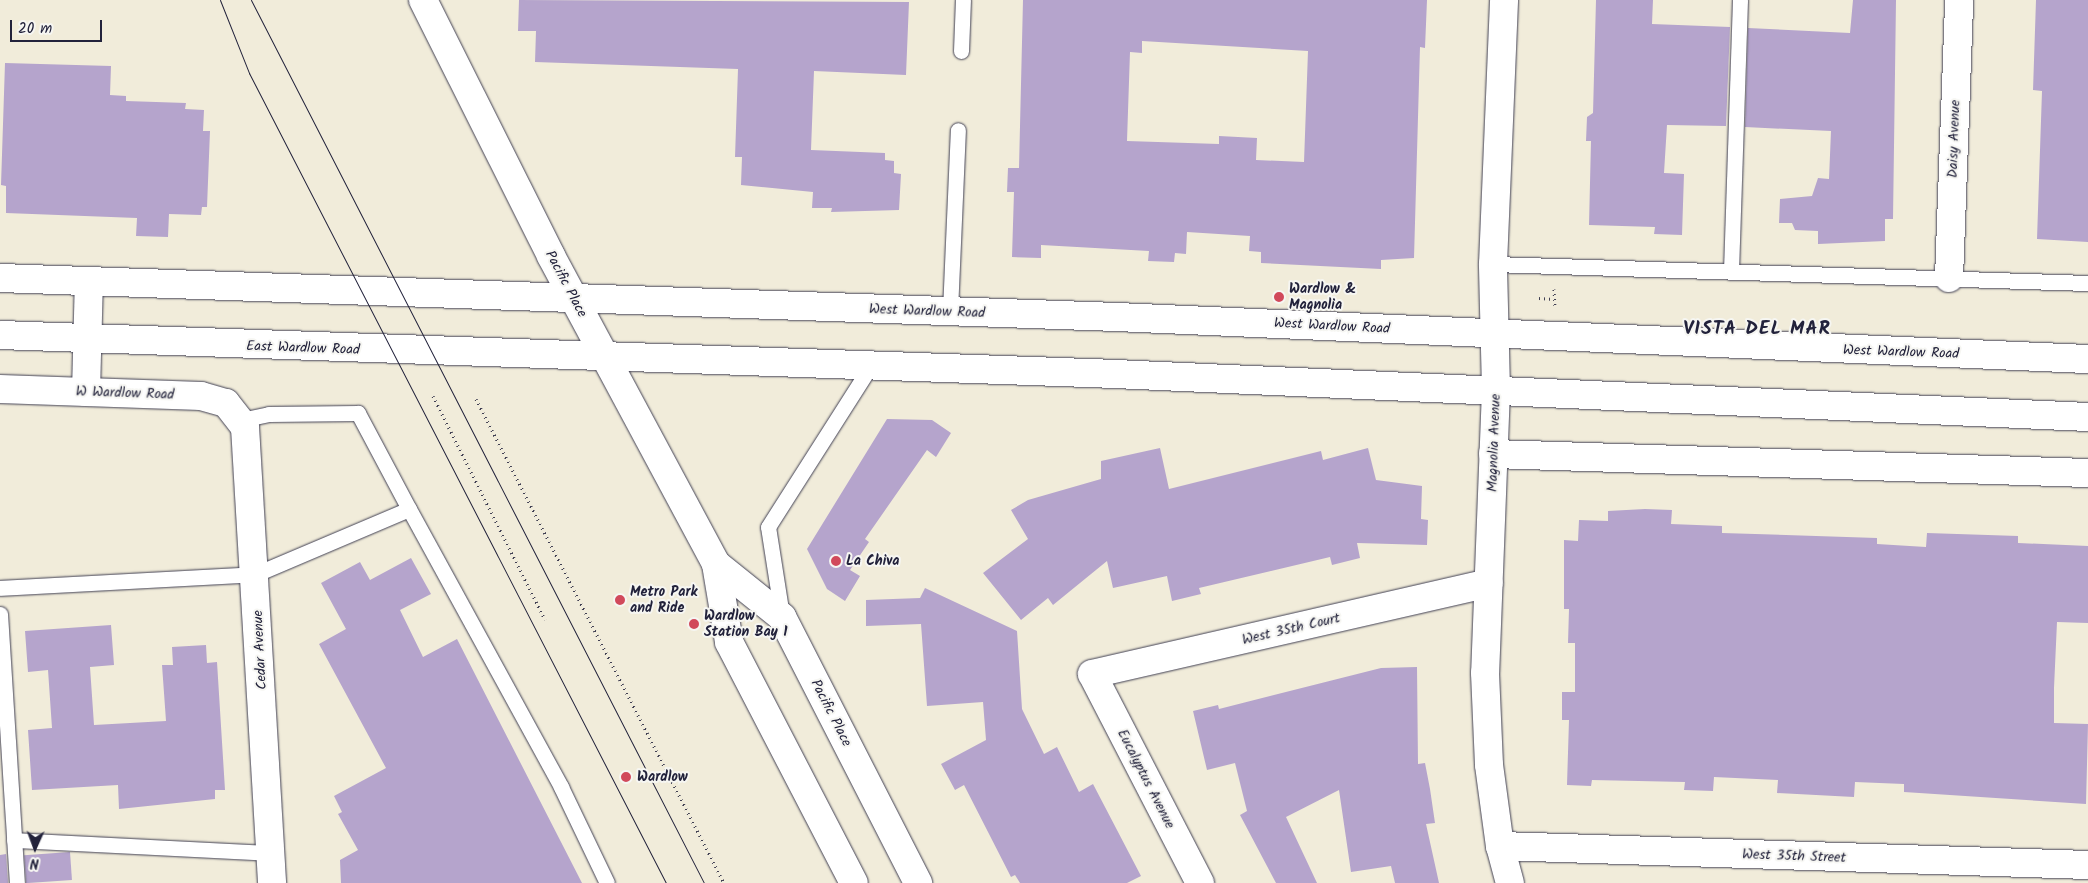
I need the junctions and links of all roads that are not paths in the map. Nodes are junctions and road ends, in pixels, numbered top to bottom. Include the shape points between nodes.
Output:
1 (423, 0) edge
2 (963, 0) edge
3 (1504, 0) edge
4 (1740, 0) edge
5 (1959, 0) edge
6 (960, 51) dead end
7 (958, 130) dead end
8 (1493, 264) junction
9 (1731, 271) junction
10 (0, 278) edge
11 (1949, 278) junction
12 (89, 281) junction
13 (2088, 283) edge
14 (576, 300) junction
15 (950, 311) junction
16 (1492, 333) junction
17 (0, 335) edge
18 (88, 338) junction
19 (606, 358) junction
20 (2088, 359) edge
21 (870, 367) junction
22 (0, 389) edge
23 (1496, 390) junction
24 (86, 392) junction
25 (2088, 417) edge
26 (240, 420) junction
27 (1493, 454) junction
28 (2088, 473) edge
29 (409, 509) junction
30 (716, 564) junction
31 (256, 574) junction
32 (1489, 583) junction
33 (0, 588) edge
34 (0, 614) edge
35 (782, 617) junction
36 (1092, 674) joint
37 (3, 712) edge
38 (5, 795) edge
39 (14, 840) junction
40 (1500, 846) junction
41 (271, 853) junction
42 (2088, 865) edge
43 (17, 883) edge
44 (272, 883) edge
45 (607, 883) edge
46 (854, 883) edge
47 (918, 883) edge
48 (1200, 883) edge
49 (1510, 883) edge

1 - 14 main road, Pacific Place
2 - 6 lane
3 - 8 main road, Magnolia Avenue
4 - 9 lane
5 - 11 main road, Daisy Avenue
7 - 15 lane
8 - 9 lane
8 - 16 main road, Magnolia Avenue
9 - 11 lane
10 - 12 main road
11 - 13 lane
12 - 14 main road
12 - 18 main road
14 - 15 main road, West Wardlow Road
14 - 19 main road, Pacific Place
15 - 16 main road, West Wardlow Road
16 - 20 main road, West Wardlow Road
16 - 23 main road, Magnolia Avenue
17 - 18 main road, East Wardlow Road
18 - 19 main road, East Wardlow Road
18 - 24 main road
19 - 21 main road
19 - 30 main road, Pacific Place
21 - 23 main road
21 - 35 lane via 768,527
22 - 24 main road, W Wardlow Road
23 - 25 main road
23 - 27 main road, Magnolia Avenue
24 - 26 main road, W Wardlow Road via 202,396 226,403
26 - 29 lane via 269,414 358,413
26 - 31 main road, Cedar Avenue via 249,439
27 - 28 main road
27 - 32 main road, Magnolia Avenue
29 - 31 lane
29 - 45 lane via 561,787
30 - 35 main road, Pacific Place
30 - 46 main road, Pacific Place via 730,642
31 - 33 lane
31 - 41 main road, Cedar Avenue
32 - 36 main road, West 35th Court
32 - 40 main road, Magnolia Avenue via 1485,673 1489,765
34 - 37 lane
35 - 47 main road, Pacific Place
36 - 48 main road, Eucalyptus Avenue
37 - 38 lane
38 - 39 lane
39 - 41 lane
39 - 43 lane
40 - 42 main road, West 35th Street
40 - 49 main road, Magnolia Avenue
41 - 44 main road, Cedar Avenue

